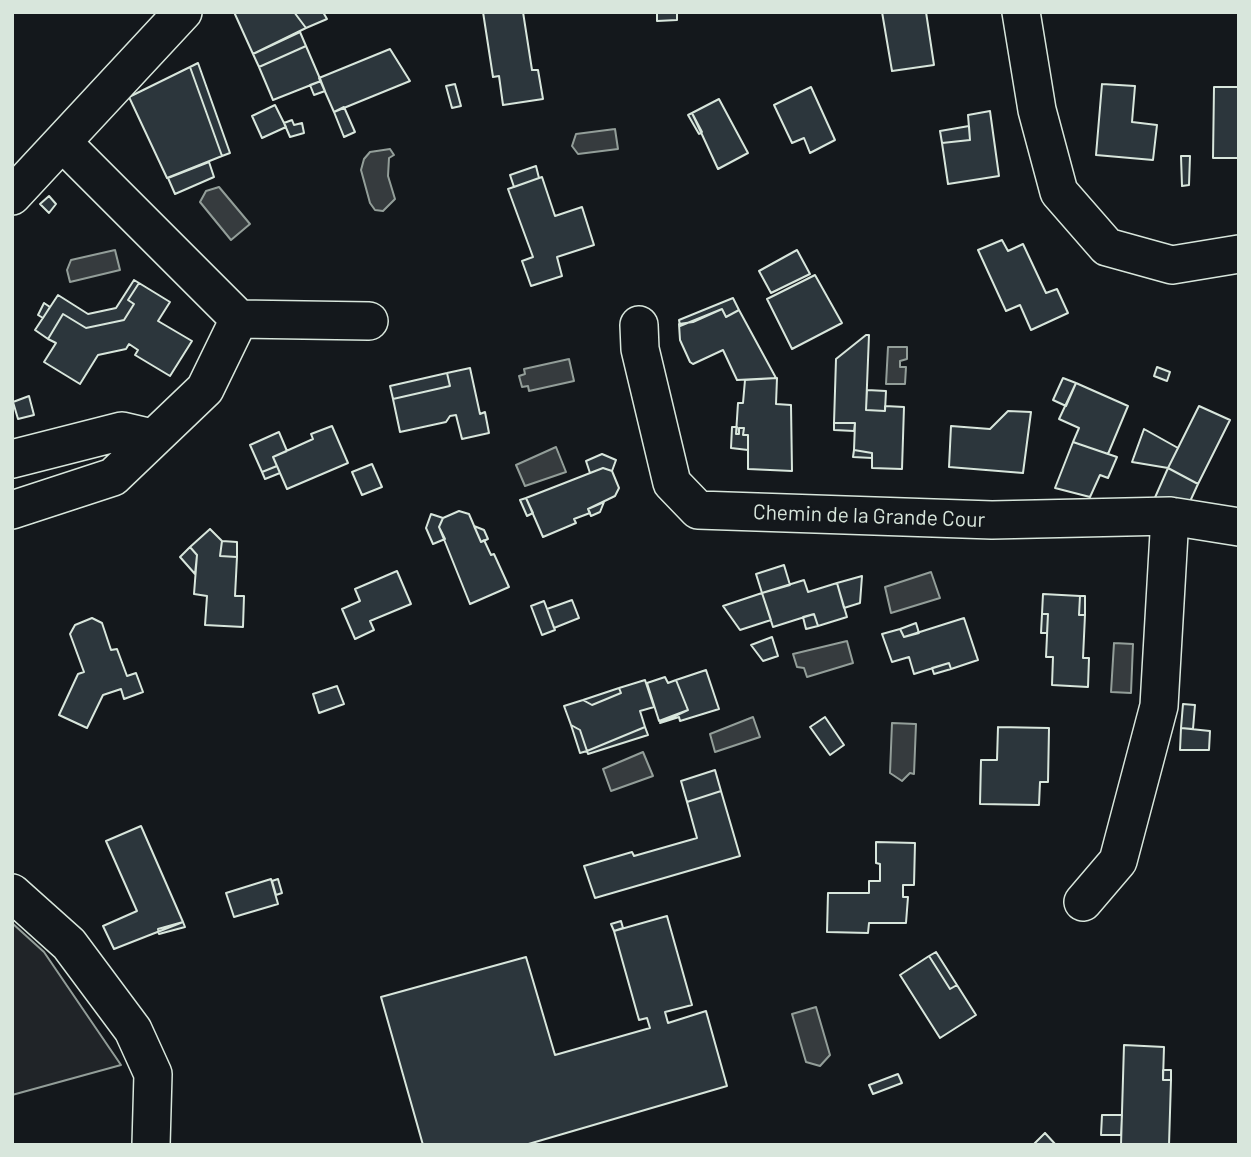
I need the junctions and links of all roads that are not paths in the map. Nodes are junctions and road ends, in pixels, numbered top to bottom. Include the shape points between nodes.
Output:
1 (183, 12) edge
2 (1021, 12) edge
3 (64, 143) junction
4 (12, 196) edge
5 (1239, 254) edge
6 (240, 319) junction
7 (369, 321) dead end
8 (639, 325) dead end
9 (152, 439) junction
10 (12, 459) edge
11 (12, 510) edge
12 (1170, 516) junction
13 (1239, 527) edge
14 (12, 893) edge
15 (1083, 902) dead end
16 (151, 1145) edge

1 - 3 street
2 - 5 street via 1037,110 1059,192 1107,247 1172,265
3 - 4 street
3 - 6 street
6 - 7 street
6 - 9 street via 205,389
8 - 12 street, Chemin de la Grande Cour via 640,349 672,483 698,510 992,520
9 - 10 street via 122,431
9 - 11 street via 113,477
12 - 13 street, Chemin de la Grande Cour
12 - 15 street via 1159,706 1118,861
14 - 16 street via 69,944 133,1030 153,1074

